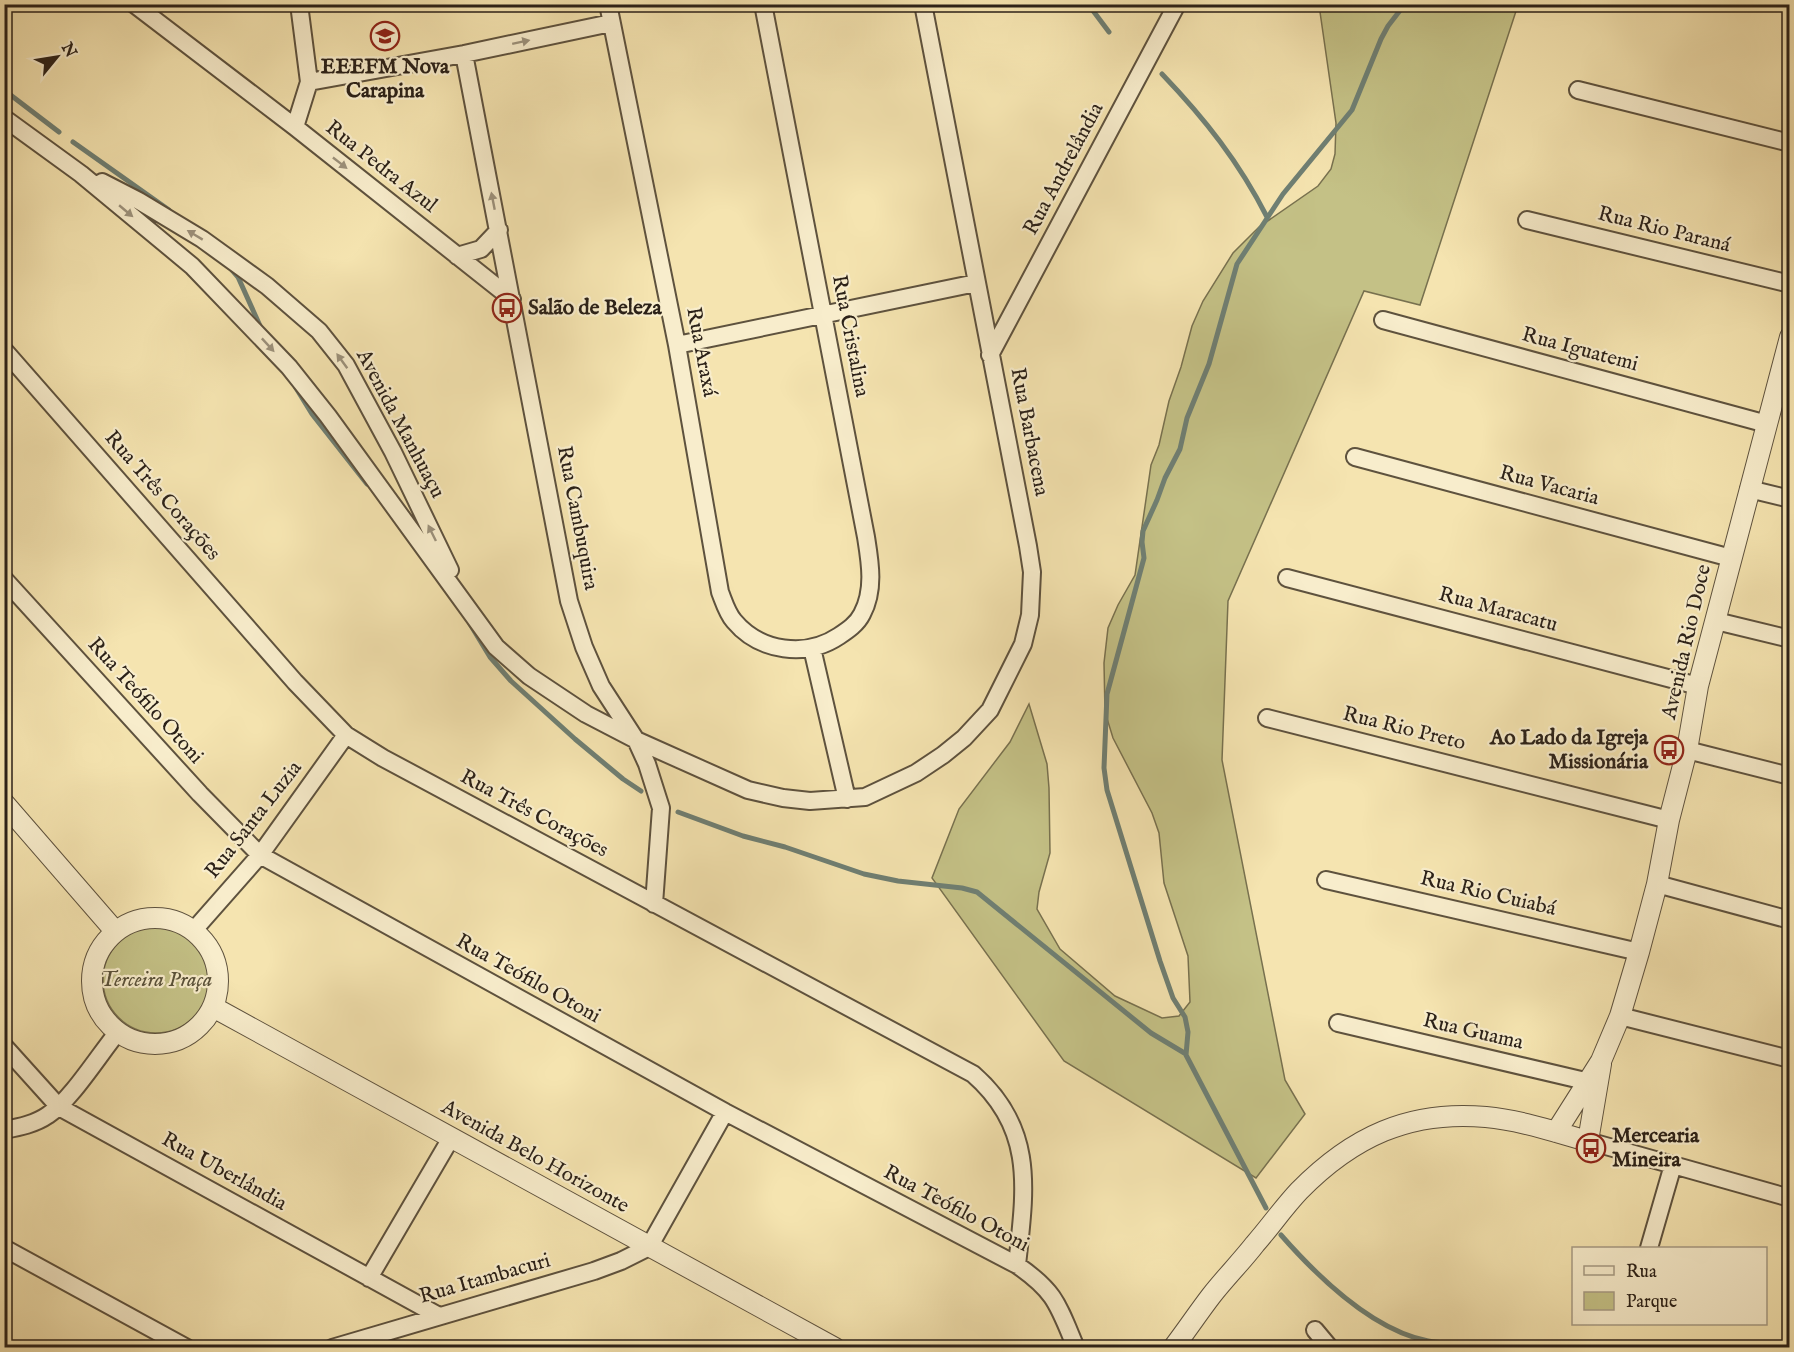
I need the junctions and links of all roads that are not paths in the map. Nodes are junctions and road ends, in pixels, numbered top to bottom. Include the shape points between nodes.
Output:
1 (134, 4) edge
2 (299, 4) edge
3 (608, 4) edge
4 (763, 4) edge
5 (923, 4) edge
6 (1177, 4) edge
7 (611, 23) junction
8 (464, 54) junction
9 (309, 82) junction
10 (1578, 90) dead end
11 (4, 118) edge
12 (295, 127) junction
13 (1790, 143) edge
14 (81, 174) junction
15 (1527, 220) dead end
16 (499, 230) junction
17 (457, 256) junction
18 (976, 283) junction
19 (1790, 284) edge
20 (512, 299) junction
21 (823, 314) junction
22 (1383, 320) dead end
23 (677, 345) junction
24 (1788, 349) edge
25 (5, 351) edge
26 (990, 355) junction
27 (1767, 423) junction
28 (1355, 458) dead end
29 (1749, 489) junction
30 (1790, 499) edge
31 (1731, 558) junction
32 (1287, 578) dead end
33 (4, 579) edge
34 (466, 605) junction
35 (1716, 621) junction
36 (1790, 639) edge
37 (812, 648) junction
38 (1698, 686) junction
39 (1267, 718) dead end
40 (346, 735) junction
41 (636, 740) junction
42 (1687, 750) junction
43 (1790, 776) edge
44 (847, 799) junction
45 (4, 803) edge
46 (1669, 820) junction
47 (260, 855) junction
48 (1326, 880) dead end
49 (1657, 884) junction
50 (654, 904) junction
51 (1790, 920) edge
52 (194, 930) junction
53 (115, 931) junction
54 (1639, 952) junction
55 (213, 1007) junction
56 (1620, 1016) junction
57 (1338, 1023) dead end
58 (117, 1033) junction
59 (4, 1046) edge
60 (1790, 1059) edge
61 (1592, 1083) junction
62 (59, 1107) junction
63 (725, 1112) junction
64 (4, 1130) edge
65 (1556, 1132) junction
66 (451, 1138) junction
67 (1588, 1141) junction
68 (1673, 1165) junction
69 (1790, 1198) edge
70 (649, 1247) junction
71 (1648, 1247) edge
72 (4, 1248) edge
73 (1017, 1265) junction
74 (369, 1278) junction
75 (439, 1316) junction
76 (1315, 1330) dead end
77 (187, 1347) edge
78 (332, 1347) edge
79 (835, 1347) edge
80 (1076, 1347) edge
81 (1173, 1347) edge
82 (1330, 1347) edge

1 - 12 street, Rua Pedra Azul
2 - 9 street
3 - 7 street, Rua Araxá
4 - 21 street, Rua Cristalina
5 - 18 street, Rua Barbacena
6 - 26 street, Rua Andrelândia
8 -> 7 street
7 - 23 street, Rua Araxá
8 - 9 street
16 -> 8 street, Rua Cambuquira
9 - 12 street
10 - 13 street
11 - 14 street, Avenida Manhuaçu
12 -> 17 street, Rua Pedra Azul
14 -> 34 street, Avenida Manhuaçu via 192,266 289,367
34 -> 14 street, Avenida Manhuaçu via 393,452 346,365 320,331 202,239 139,201
15 - 19 street, Rua Rio Paraná
16 - 17 street via 481,249
16 - 20 street, Rua Cambuquira
17 - 20 street, Rua Pedra Azul
18 - 21 street
18 - 26 street, Rua Barbacena
20 - 41 street, Rua Cambuquira via 569,601 601,686
21 - 23 street
21 - 37 street, Rua Cristalina via 866,537 870,579 862,615 831,642
22 - 27 street, Rua Iguatemi
23 - 37 street, Rua Araxá via 725,607 733,621 768,645 786,650
24 - 27 street, Avenida Rio Doce
25 - 40 street, Rua Três Corações
26 - 44 street, Rua Barbacena via 1032,572 1033,596 1023,644 990,710 964,738 916,773 865,797
27 - 29 street, Avenida Rio Doce
28 - 31 street, Rua Vacaria
29 - 30 street
29 - 31 street, Avenida Rio Doce
31 - 35 street, Avenida Rio Doce
32 - 38 street, Rua Maracatu
33 - 47 street, Rua Teófilo Otoni
34 - 41 street, Avenida Manhuaçu via 495,647 529,676 586,714
35 - 36 street
35 - 38 street, Avenida Rio Doce
37 - 44 street
38 - 42 street, Avenida Rio Doce
39 - 46 street, Rua Rio Preto
40 - 47 street, Rua Santa Luzia
40 - 50 street, Rua Três Corações
41 - 44 street via 748,790 801,800
41 - 50 street via 661,808
42 - 43 street
42 - 46 street, Avenida Rio Doce
45 - 53 street
46 - 49 street, Avenida Rio Doce
47 - 52 street, Rua Santa Luzia
47 - 63 street, Rua Teófilo Otoni
48 - 54 street, Rua Rio Cuiabá
49 - 51 street
49 - 54 street, Avenida Rio Doce
50 - 73 street, Rua Três Corações via 973,1074 987,1086 1007,1114 1023,1163
52 - 53 street via 169,918 154,917 127,923
52 - 55 street via 215,957 219,974
53 - 58 street via 95,960 92,978 101,1012
54 - 56 street, Avenida Rio Doce
55 - 58 street via 204,1022 176,1041 143,1043
55 - 66 street, Avenida Belo Horizonte
56 - 60 street
56 - 61 street, Avenida Rio Doce
57 - 61 street, Rua Guama
58 - 62 street
59 - 62 street, Rua Uberlândia
61 - 65 street, Avenida Rio Doce
61 - 67 street, Avenida Rio Doce
62 - 64 street via 34,1123
62 - 74 street, Rua Uberlândia
63 - 70 street
63 - 73 street, Rua Teófilo Otoni
65 - 67 street
65 - 81 street via 1488,1117 1459,1116 1396,1126 1347,1149 1298,1192
66 - 70 street, Avenida Belo Horizonte
66 - 74 street
67 - 68 street
68 - 69 street
68 - 71 street
70 - 75 street, Rua Itambacuri via 594,1270
70 - 79 street, Avenida Belo Horizonte
72 - 77 street
73 - 80 street, Rua Teófilo Otoni via 1038,1280 1058,1304
74 - 75 street, Rua Uberlândia
75 - 78 street, Rua Itambacuri
76 - 82 street

